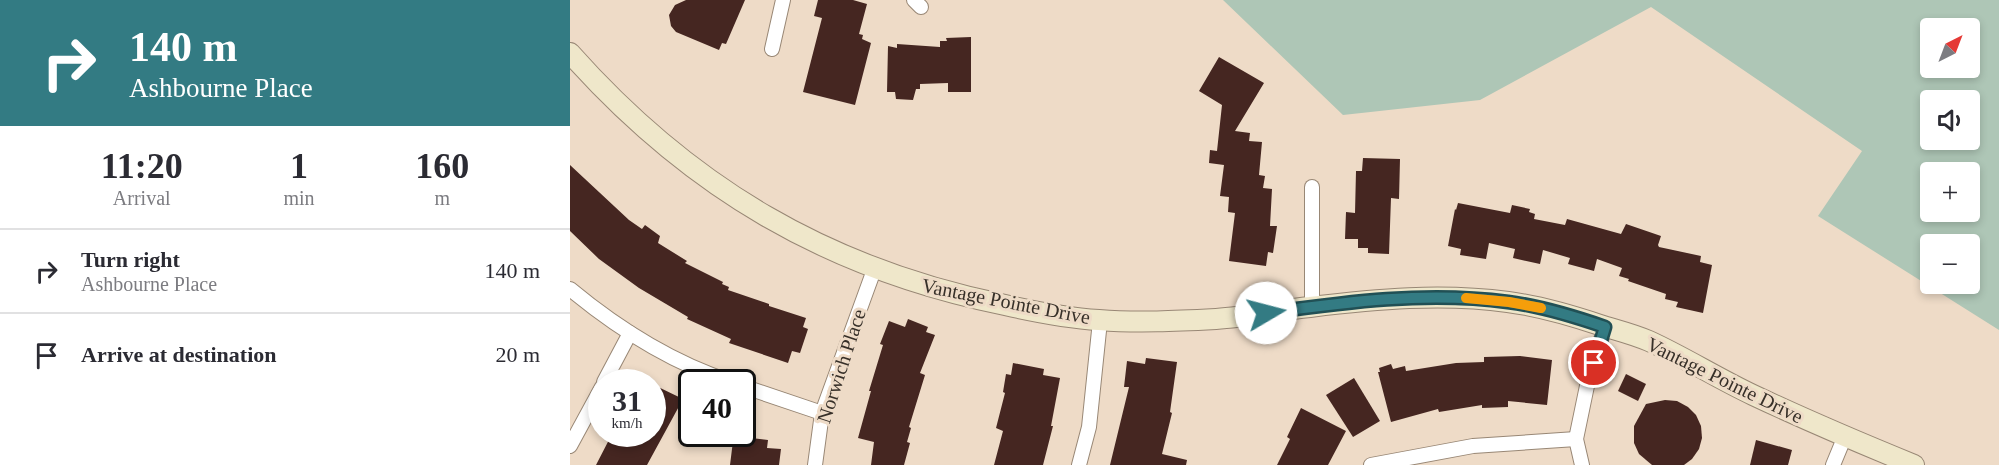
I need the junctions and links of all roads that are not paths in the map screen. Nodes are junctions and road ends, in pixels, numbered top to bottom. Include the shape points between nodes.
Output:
1 (783, 0) edge
2 (772, 49) dead end
3 (570, 53) edge
4 (1312, 187) dead end
5 (874, 270) junction
6 (570, 289) edge
7 (1312, 306) junction
8 (1100, 321) junction
9 (1605, 327) junction
10 (630, 333) junction
11 (611, 369) edge
12 (700, 369) edge
13 (756, 391) edge
14 (588, 413) edge
15 (822, 413) junction
16 (1845, 436) junction
17 (1576, 440) junction
18 (570, 446) edge
19 (815, 465) edge
20 (1079, 465) edge
21 (1371, 465) edge
22 (1582, 465) edge
23 (1833, 465) edge
24 (1914, 465) edge

1 - 2 street
3 - 5 street, Vantage Pointe Drive via 645,129 696,170 751,208
4 - 7 street
5 - 8 street, Vantage Pointe Drive via 963,297
5 - 15 street, Norwich Place
6 - 10 street
7 - 8 street, Vantage Pointe Drive via 1220,319
7 - 9 street, Vantage Pointe Drive via 1461,297 1547,309
8 - 20 street via 1089,427
9 - 16 street, Vantage Pointe Drive via 1646,340 1750,394
9 - 17 street via 1588,381
10 - 11 street
10 - 12 street
13 - 15 street
14 - 18 street
15 - 19 street, Norwich Place
16 - 23 street
16 - 24 street, Vantage Pointe Drive
17 - 21 street via 1473,446
17 - 22 street

